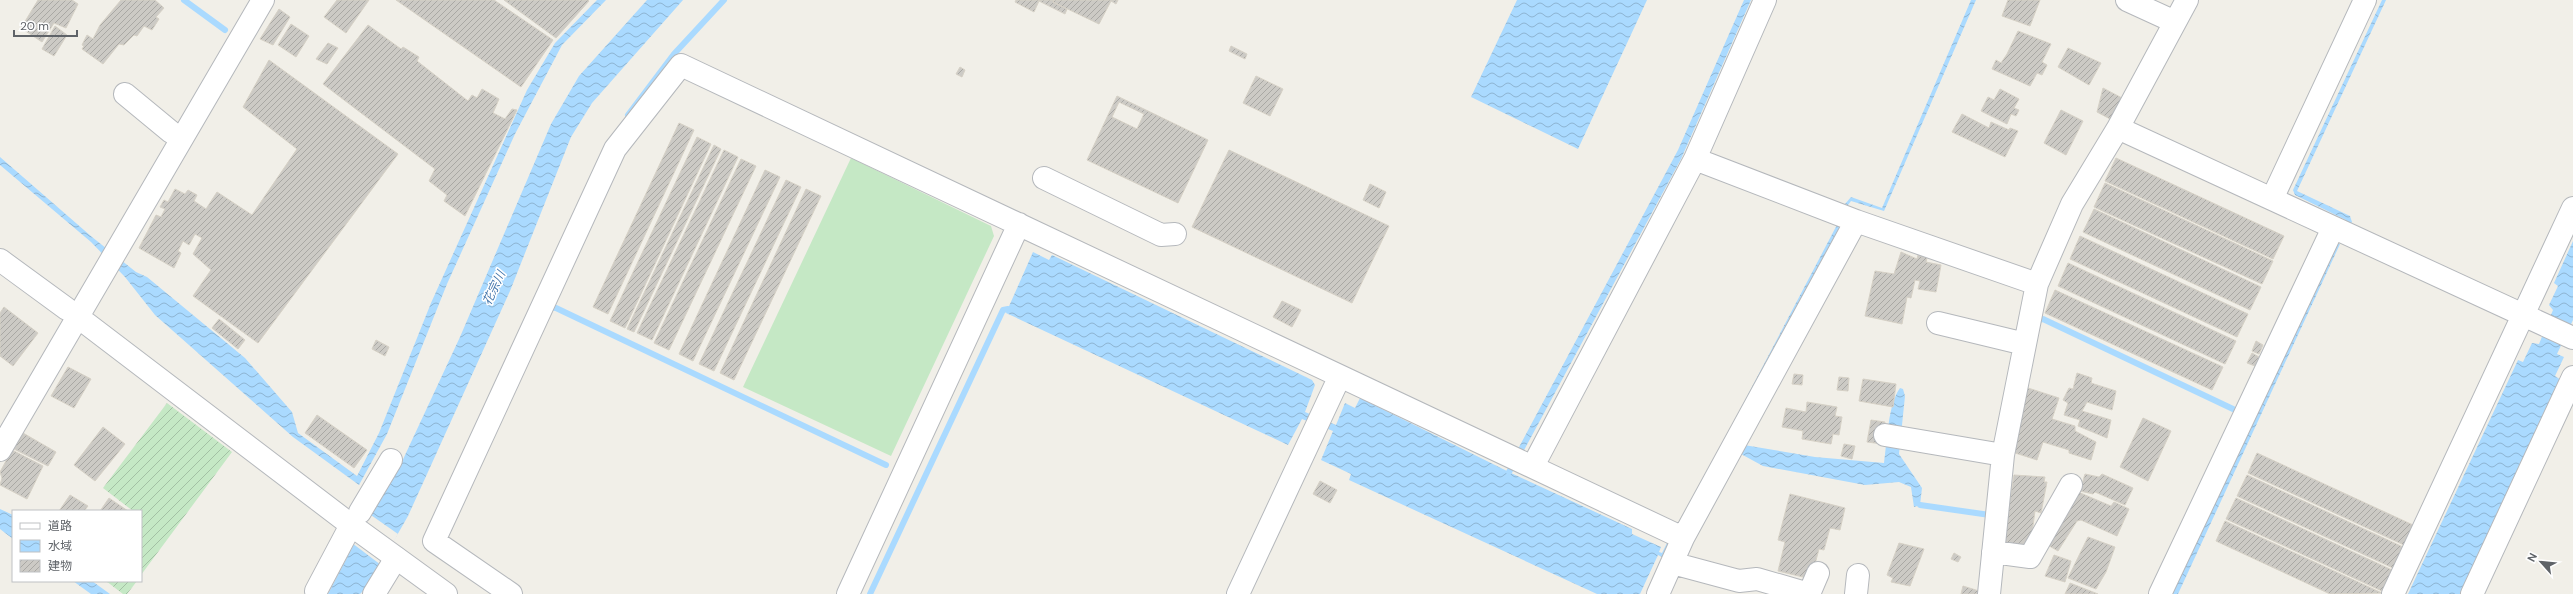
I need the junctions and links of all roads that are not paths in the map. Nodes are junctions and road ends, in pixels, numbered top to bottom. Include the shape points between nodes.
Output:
1 (263, 0) edge
2 (1765, 0) edge
3 (2127, 0) edge
4 (2187, 0) edge
5 (2365, 0) edge
6 (2175, 22) junction
7 (125, 94) dead end
8 (2118, 128) junction
9 (171, 132) dead end
10 (1695, 159) junction
11 (1044, 178) dead end
12 (2272, 199) junction
13 (2573, 208) edge
14 (1856, 220) junction
15 (1019, 224) junction
16 (2333, 228) junction
17 (1174, 234) dead end
18 (0, 260) edge
19 (2037, 284) junction
20 (73, 313) junction
21 (2531, 319) junction
22 (1938, 323) dead end
23 (2573, 338) edge
24 (2025, 344) junction
25 (2573, 377) edge
26 (1340, 378) junction
27 (1885, 435) dead end
28 (0, 450) edge
29 (2003, 455) junction
30 (391, 460) dead end
31 (1533, 466) junction
32 (2071, 486) dead end
33 (356, 522) junction
34 (1683, 538) junction
35 (1993, 552) junction
36 (393, 556) junction
37 (1672, 563) junction
38 (1818, 573) dead end
39 (316, 591) dead end
40 (374, 594) edge
41 (446, 594) edge
42 (512, 594) edge
43 (848, 594) edge
44 (1238, 594) edge
45 (1658, 594) edge
46 (1809, 594) edge
47 (1989, 594) edge
48 (2160, 594) edge
49 (2393, 594) edge
50 (2472, 594) edge

1 - 20 street
2 - 10 street
3 - 6 street
4 - 6 street
5 - 12 street
6 - 8 street
7 - 9 street
8 - 12 street
8 - 19 street via 2072,204
10 - 14 street
10 - 31 street
11 - 17 street via 1161,235
12 - 16 street
13 - 21 street
14 - 19 street
14 - 34 street
15 - 26 street
15 - 42 street via 681,65 615,149 434,541
15 - 43 street
16 - 21 street
16 - 48 street
18 - 20 street
19 - 24 street
20 - 28 street
20 - 33 street
21 - 23 street
21 - 49 street
22 - 24 street
24 - 29 street
25 - 50 street
26 - 31 street
26 - 44 street
27 - 29 street
29 - 35 street
30 - 33 street
31 - 34 street
32 - 35 street via 2030,558
33 - 36 street
33 - 39 street
34 - 37 street
35 - 47 street
36 - 40 street
36 - 41 street
37 - 45 street
37 - 46 street via 1739,581 1757,579
38 - 46 street

